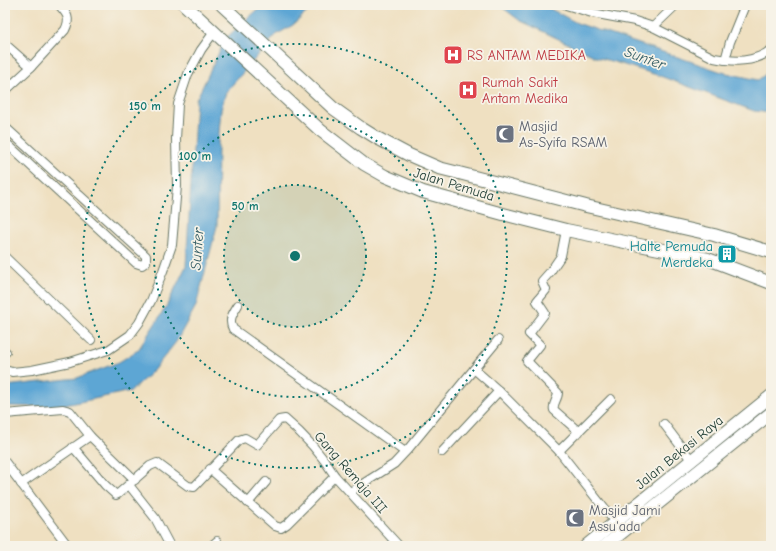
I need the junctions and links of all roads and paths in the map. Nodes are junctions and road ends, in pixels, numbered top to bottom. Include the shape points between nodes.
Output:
1 (59, 5) edge
2 (185, 5) edge
3 (566, 5) edge
4 (676, 5) edge
5 (745, 5) edge
6 (230, 10) edge
7 (653, 27) junction
8 (217, 34) junction
9 (5, 44) edge
10 (771, 50) edge
11 (725, 60) junction
12 (31, 67) junction
13 (5, 91) edge
14 (5, 127) edge
15 (5, 142) edge
16 (566, 230) junction
17 (771, 252) edge
18 (5, 257) edge
19 (749, 274) junction
20 (771, 283) edge
21 (771, 292) edge
22 (238, 305) dead end
23 (91, 340) dead end
24 (498, 340) dead end
25 (474, 369) junction
26 (5, 370) edge
27 (499, 391) junction
28 (771, 396) edge
29 (611, 399) dead end
30 (771, 413) edge
31 (5, 414) edge
32 (664, 424) dead end
33 (731, 429) junction
34 (579, 432) junction
35 (90, 436) junction
36 (738, 439) junction
37 (73, 447) junction
38 (559, 451) junction
39 (405, 452) junction
40 (442, 452) dead end
41 (692, 460) junction
42 (5, 462) edge
43 (210, 469) junction
44 (334, 476) junction
45 (266, 482) dead end
46 (132, 483) junction
47 (22, 484) junction
48 (350, 492) junction
49 (248, 503) junction
50 (615, 522) junction
51 (68, 546) edge
52 (170, 546) edge
53 (399, 546) edge
54 (586, 546) edge
55 (605, 546) edge

1 - 12 street via 68,18 68,24
2 - 8 main road, Jalan Pemuda
3 - 7 street
4 - 7 street
5 - 11 street
6 - 17 main road, Jalan Pemuda via 333,108 377,138 409,155 439,168 586,206 714,235
7 - 11 street via 714,58
8 - 16 main road, Jalan Pemuda via 320,130 364,164 385,176 423,192
8 - 26 street via 201,50 188,74 178,104 177,186 172,245 151,301 139,323 130,335 108,350 32,370
9 - 12 street
10 - 11 street via 764,56 751,60
12 - 13 street
14 - 15 street via 146,256 146,262 142,265 136,263
16 - 19 main road, Jalan Pemuda via 695,256
16 - 34 street via 560,256 542,281 546,290 537,301 545,313 529,334 540,345 527,362 558,393 554,410
18 - 23 street
19 - 20 main road, Jalan Pemuda
19 - 21 main road
22 - 39 street via 230,319 233,329
24 - 25 street
25 - 27 street
25 - 39 street
27 - 38 street
27 - 40 street
28 - 33 main road, Jalan Bekasi Raya
29 - 34 street
30 - 36 main road, Jalan Bekasi Raya
31 - 35 street via 63,409 70,411
32 - 41 street
33 - 36 main road
33 - 41 main road, Jalan Bekasi Raya
34 - 38 street
35 - 37 street
35 - 46 street
36 - 55 main road, Jalan Bekasi Raya
37 - 46 street via 112,493 116,495
37 - 47 street
38 - 50 street
39 - 48 street via 394,464
41 - 50 main road, Jalan Bekasi Raya
42 - 47 street
43 - 44 street, Gang Remaja III via 239,440 245,438 256,445 259,444 282,419 287,420 306,440
43 - 46 street via 194,487 188,486 158,463 150,466
43 - 49 street
44 - 48 street, Gang Remaja III
44 - 49 street via 281,528 275,526
45 - 49 street
46 - 52 street
47 - 51 street
48 - 53 street, Gang Remaja III
50 - 54 main road, Jalan Bekasi Raya

